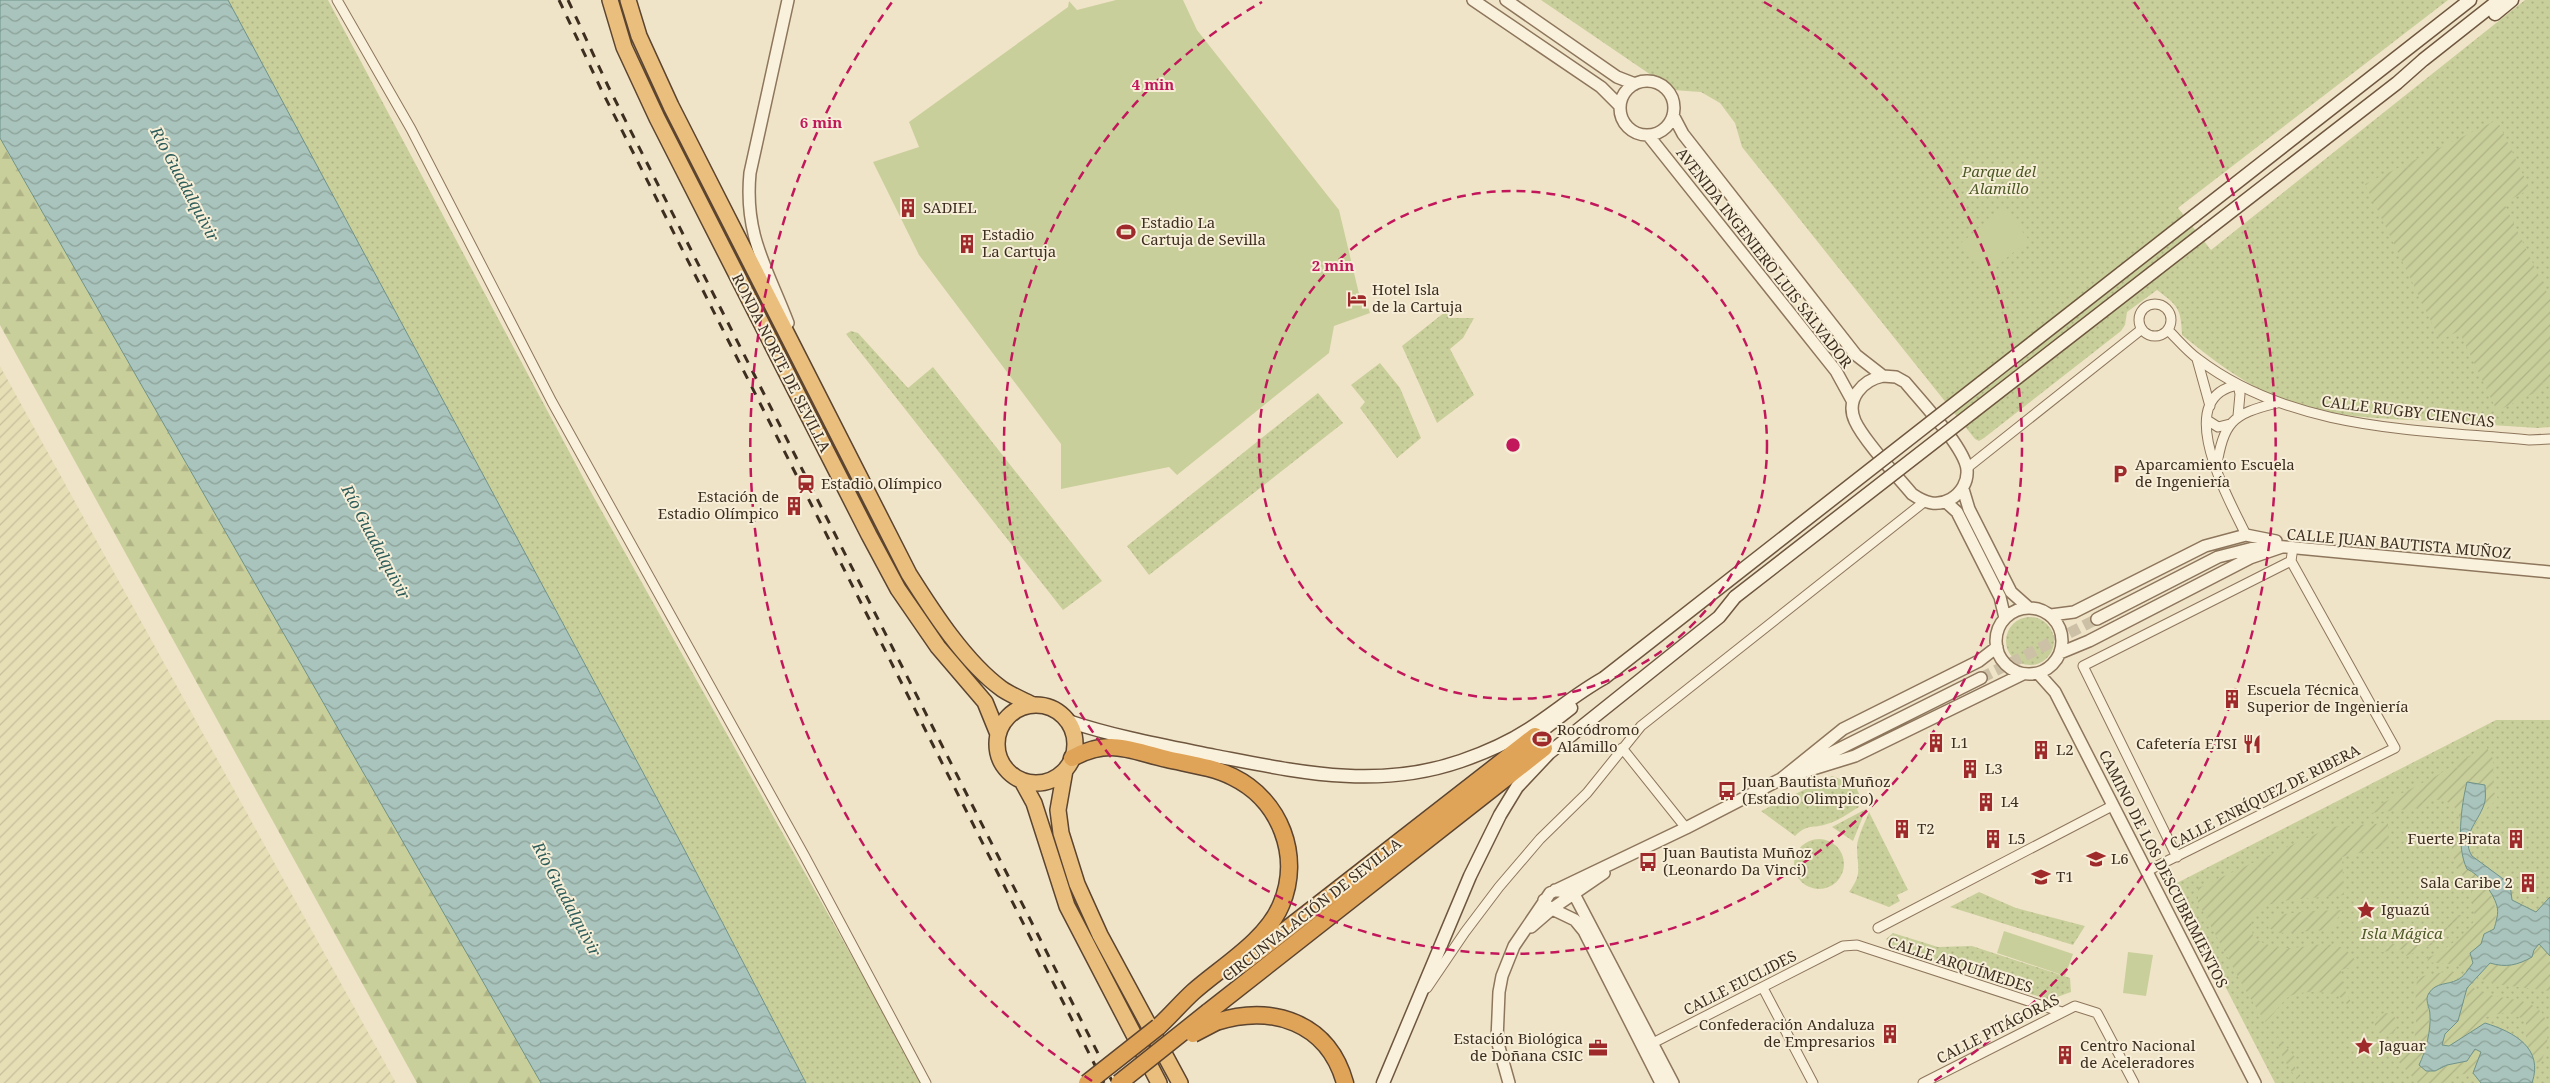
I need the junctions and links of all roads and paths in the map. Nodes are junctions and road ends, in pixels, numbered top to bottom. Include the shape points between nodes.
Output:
1 (337, 0) edge
2 (610, 0) edge
3 (628, 0) edge
4 (788, 0) edge
5 (1473, 0) edge
6 (1506, 0) edge
7 (2470, 0) edge
8 (2499, 0) edge
9 (2512, 0) edge
10 (1635, 84) junction
11 (2397, 84) junction
12 (1620, 106) junction
13 (1673, 116) junction
14 (1648, 135) junction
15 (2142, 329) junction
16 (2168, 330) junction
17 (2197, 359) junction
18 (1883, 376) junction
19 (2238, 385) junction
20 (814, 390) junction
21 (1853, 402) junction
22 (2277, 403) junction
23 (2210, 406) junction
24 (2238, 416) junction
25 (2207, 420) junction
26 (2230, 424) junction
27 (2550, 439) edge
28 (1967, 468) junction
29 (2216, 469) junction
30 (1963, 489) junction
31 (1924, 502) junction
32 (1946, 502) junction
33 (2246, 535) junction
34 (2288, 546) junction
35 (2291, 561) junction
36 (2550, 572) edge
37 (2029, 608) junction
38 (2051, 615) junction
39 (2005, 618) junction
40 (2097, 619) tunnel mouth
41 (1996, 647) junction
42 (2060, 653) junction
43 (2038, 673) junction
44 (2023, 674) junction
45 (1981, 678) tunnel mouth
46 (1033, 705) junction
47 (1068, 721) junction
48 (998, 734) junction
49 (1539, 741) junction
50 (1622, 748) junction
51 (1069, 764) junction
52 (1781, 779) junction
53 (1022, 781) junction
54 (2112, 806) junction
55 (1686, 828) junction
56 (2177, 857) junction
57 (1624, 858) junction
58 (2147, 871) junction
59 (1560, 893) junction
60 (1574, 894) junction
61 (1549, 904) junction
62 (1878, 928) dead end
63 (1850, 944) joint
64 (1764, 988) junction
65 (1204, 1006) junction
66 (1413, 1010) junction
67 (2062, 1012) junction
68 (1648, 1045) junction
69 (926, 1083) edge
70 (1087, 1083) edge
71 (1119, 1083) edge
72 (1159, 1083) edge
73 (1180, 1083) edge
74 (1345, 1083) edge
75 (1383, 1083) edge
76 (1509, 1083) edge
77 (1661, 1083) edge
78 (1674, 1083) edge
79 (1813, 1083) edge
80 (1923, 1083) edge
81 (2134, 1083) edge
82 (2255, 1083) edge

1 - 69 street via 411,129 552,402 804,855
2 - 48 highway, RONDA NORTE DE SEVILLA via 624,48 657,118 869,535 898,589 932,638 985,702
3 - 20 highway, RONDA NORTE DE SEVILLA via 656,76
4 - 20 street via 750,173 748,196 759,256
5 - 12 street via 1600,87
6 - 10 street via 1617,77
7 - 49 main road, bridge via 1604,678
8 - 11 main road
9 - 11 main road via 2430,65
10 - 12 street
10 - 13 street via 1652,82 1667,91 1674,107
11 - 49 main road, bridge via 1736,598 1719,618
12 - 14 street via 1624,123 1630,130
13 - 14 street via 1664,129
13 - 18 street, AVENIDA INGENIERO LUIS SALVADOR via 1856,355
14 - 21 street, AVENIDA INGENIERO LUIS SALVADOR via 1836,371
15 - 16 street via 2155,336
15 - 16 street via 2139,320 2142,311 2154,304 2168,310 2172,320
15 - 28 street
16 - 17 street, CALLE RUGBY CIENCIAS
17 - 19 street, CALLE RUGBY CIENCIAS
17 - 23 street
18 - 21 street via 1864,383
18 - 28 street via 1906,382 1961,452
19 - 22 street, CALLE RUGBY CIENCIAS
19 - 23 street via 2218,393
19 - 24 street
20 - 46 highway, RONDA NORTE DE SEVILLA via 909,574 930,605 988,677 1003,690
21 - 31 street, AVENIDA INGENIERO LUIS SALVADOR via 1855,422 1912,494
22 - 24 street
22 - 27 street, CALLE RUGBY CIENCIAS via 2331,419 2371,425 2529,440
23 - 25 street
24 - 26 street
25 - 26 street via 2218,427
25 - 29 street via 2209,449
26 - 29 street via 2220,443
28 - 30 street
29 - 33 street
30 - 32 street
30 - 37 street via 1969,509 2011,592
31 - 32 street
31 - 50 street via 1641,726
32 - 39 street via 1957,512 1994,584
33 - 34 street via 2274,539
33 - 38 street via 2205,546 2074,612
34 - 35 street
34 - 36 street, CALLE JUAN BAUTISTA MUÑOZ
34 - 40 street via 2265,545 2218,557
34 - 42 street, CALLE JUAN BAUTISTA MUÑOZ via 2250,558
35 - 56 street via 2083,666
35 - 56 street, CALLE ENRÍQUEZ DE RIBERA via 2395,748
37 - 38 street
37 - 39 street via 2016,610
38 - 42 street via 2062,633
39 - 41 street via 1996,637
41 - 44 street via 2006,664
41 - 52 street via 1979,661 1844,730
42 - 43 street via 2048,669
43 - 44 street
43 - 54 street, CAMINO DE LOS DESCUBRIMIENTOS via 2055,692
44 - 52 street via 1855,756
45 - 52 street
46 - 47 highway, RONDA NORTE DE SEVILLA via 1051,707
46 - 48 highway via 1011,714
47 - 49 main road via 1200,753 1303,773 1351,778 1413,773 1460,761 1496,746
47 - 51 highway via 1074,739
48 - 53 highway, RONDA NORTE DE SEVILLA via 999,757 1004,767
49 - 65 highway, CIRCUNVALACIÓN DE SEVILLA
49 - 66 main road via 1470,876
50 - 55 street
50 - 66 street via 1587,793 1540,839 1499,887
51 - 53 highway via 1046,782
51 - 65 highway via 1089,749 1109,746 1219,772 1252,788 1280,824 1287,847 1289,871 1281,905 1276,916
51 - 73 highway via 1058,810 1061,833 1077,884 1100,935
52 - 55 street
53 - 72 highway, RONDA NORTE DE SEVILLA via 1034,803 1067,906
54 - 58 street, CAMINO DE LOS DESCUBRIMIENTOS
54 - 62 street
55 - 57 street
56 - 58 street, CALLE ENRÍQUEZ DE RIBERA
57 - 59 street
57 - 60 street
58 - 82 street, CAMINO DE LOS DESCUBRIMIENTOS
59 - 60 street
59 - 61 street
60 - 68 street
61 - 68 street via 1574,920 1584,931
61 - 76 street via 1520,936 1502,976 1496,1009 1497,1040
63 - 64 street, CALLE EUCLIDES
63 - 67 street, CALLE ARQUÍMEDES
64 - 68 street, CALLE EUCLIDES
64 - 79 street
65 - 70 highway, CIRCUNVALACIÓN DE SEVILLA, bridge via 1158,1027
65 - 71 highway, bridge via 1154,1055
65 - 74 highway via 1232,1016 1258,1013 1294,1022 1325,1045 1339,1064
66 - 75 main road
67 - 80 street, CALLE PITÁGORAS
67 - 81 street, CALLE PITÁGORAS via 2075,1006 2097,1013
68 - 77 street
68 - 78 street

